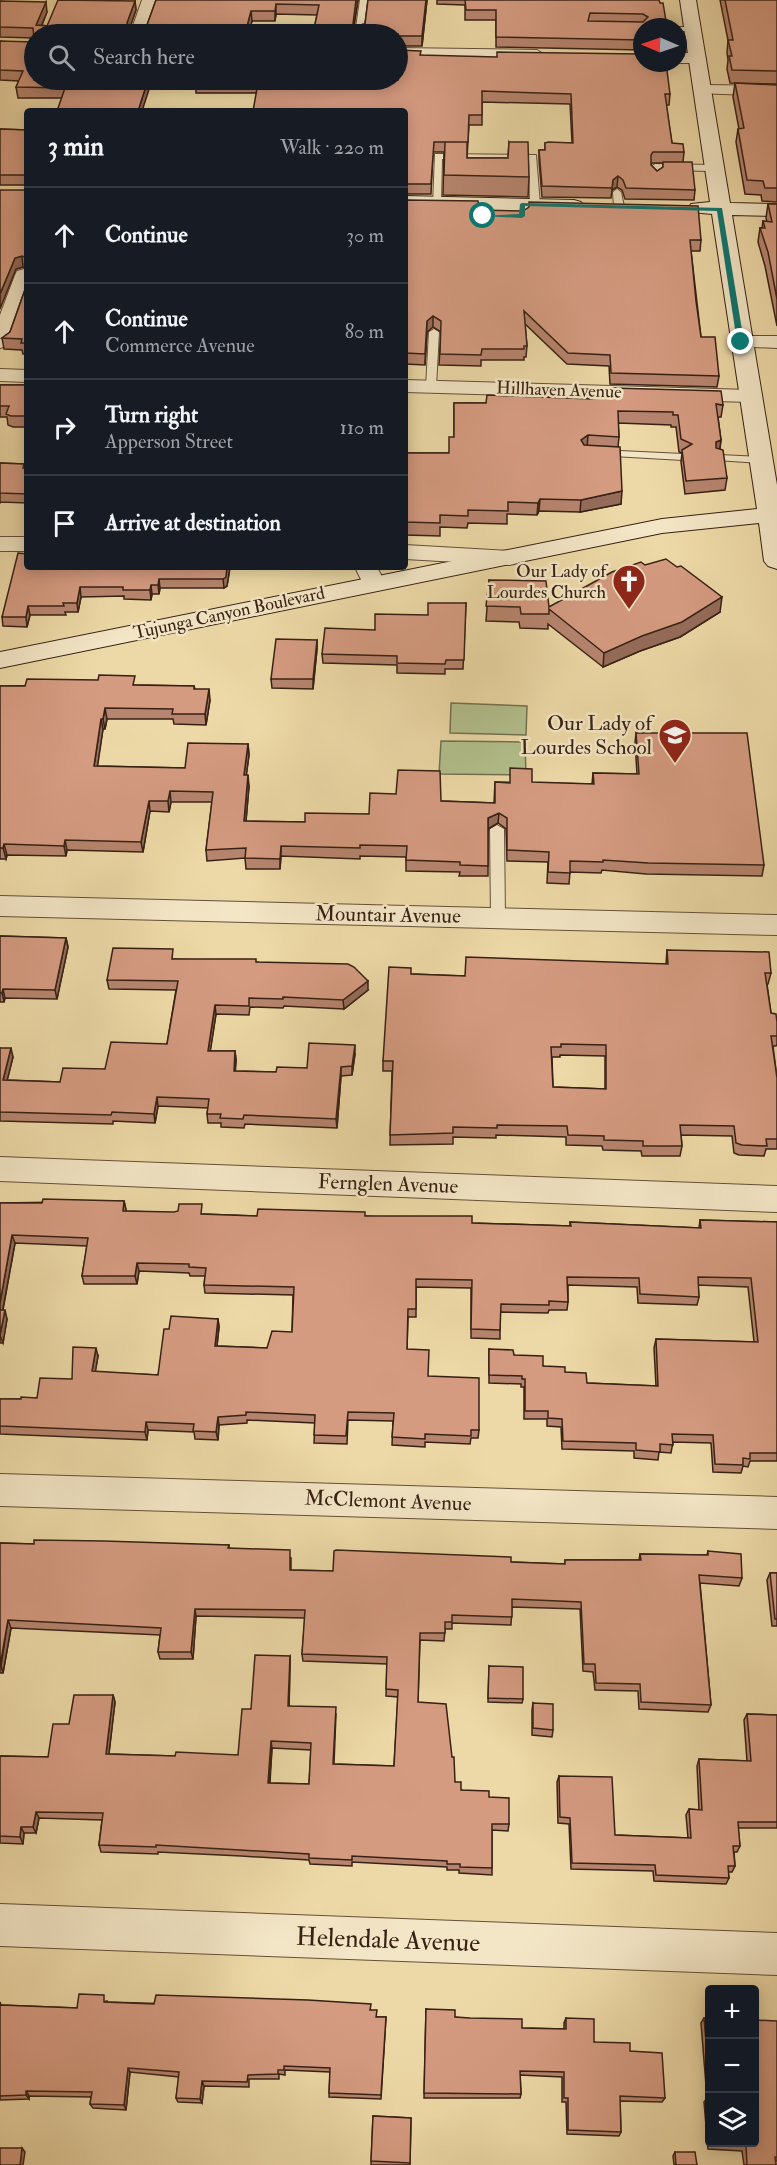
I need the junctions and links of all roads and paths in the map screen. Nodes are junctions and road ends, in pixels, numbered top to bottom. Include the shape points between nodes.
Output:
1 (150, 0) edge
2 (364, 0) edge
3 (688, 0) edge
4 (687, 18) edge
5 (142, 24) edge
6 (360, 24) edge
7 (408, 53) edge
8 (555, 56) edge
9 (688, 58) edge
10 (702, 90) junction
11 (777, 91) edge
12 (714, 168) junction
13 (656, 176) edge
14 (408, 202) edge
15 (436, 202) junction
16 (641, 207) edge
17 (527, 208) junction
18 (675, 208) edge
19 (720, 209) junction
20 (777, 210) edge
21 (24, 275) edge
22 (434, 332) edge
23 (0, 342) edge
24 (741, 342) junction
25 (777, 342) edge
26 (0, 375) edge
27 (24, 376) edge
28 (408, 386) edge
29 (431, 387) junction
30 (750, 396) junction
31 (587, 453) edge
32 (683, 457) edge
33 (720, 458) edge
34 (760, 460) junction
35 (773, 514) edge
36 (0, 544) edge
37 (24, 544) edge
38 (408, 552) edge
39 (510, 558) junction
40 (777, 561) edge
41 (369, 575) edge
42 (0, 660) edge
43 (497, 829) edge
44 (0, 906) edge
45 (498, 918) junction
46 (777, 925) edge
47 (0, 1169) edge
48 (777, 1199) edge
49 (0, 1490) edge
50 (777, 1513) edge
51 (0, 1925) edge
52 (777, 1954) edge

1 - 5 street
2 - 6 lane
3 - 4 street
7 - 8 street
9 - 10 street
10 - 11 street
10 - 12 street
12 - 13 lane via 655,167
12 - 19 street
14 - 15 street
15 - 17 street via 483,209
15 - 17 lane via 438,156 533,157
16 - 17 street via 606,203
18 - 19 street
19 - 20 street
19 - 24 street
21 - 23 street
22 - 29 lane
24 - 25 street
24 - 30 street
26 - 27 street
28 - 29 street, Hillhaven Avenue
29 - 30 street, Hillhaven Avenue
30 - 34 street
31 - 32 lane
33 - 34 lane
34 - 35 street
35 - 39 street, Tujunga Canyon Boulevard via 662,526
35 - 40 street
36 - 37 street
38 - 39 street
39 - 41 street, Tujunga Canyon Boulevard
41 - 42 street, Tujunga Canyon Boulevard
43 - 45 lane
44 - 45 street, Mountair Avenue
45 - 46 street, Mountair Avenue
47 - 48 street, Fernglen Avenue
49 - 50 street, McClemont Avenue
51 - 52 street, Helendale Avenue

